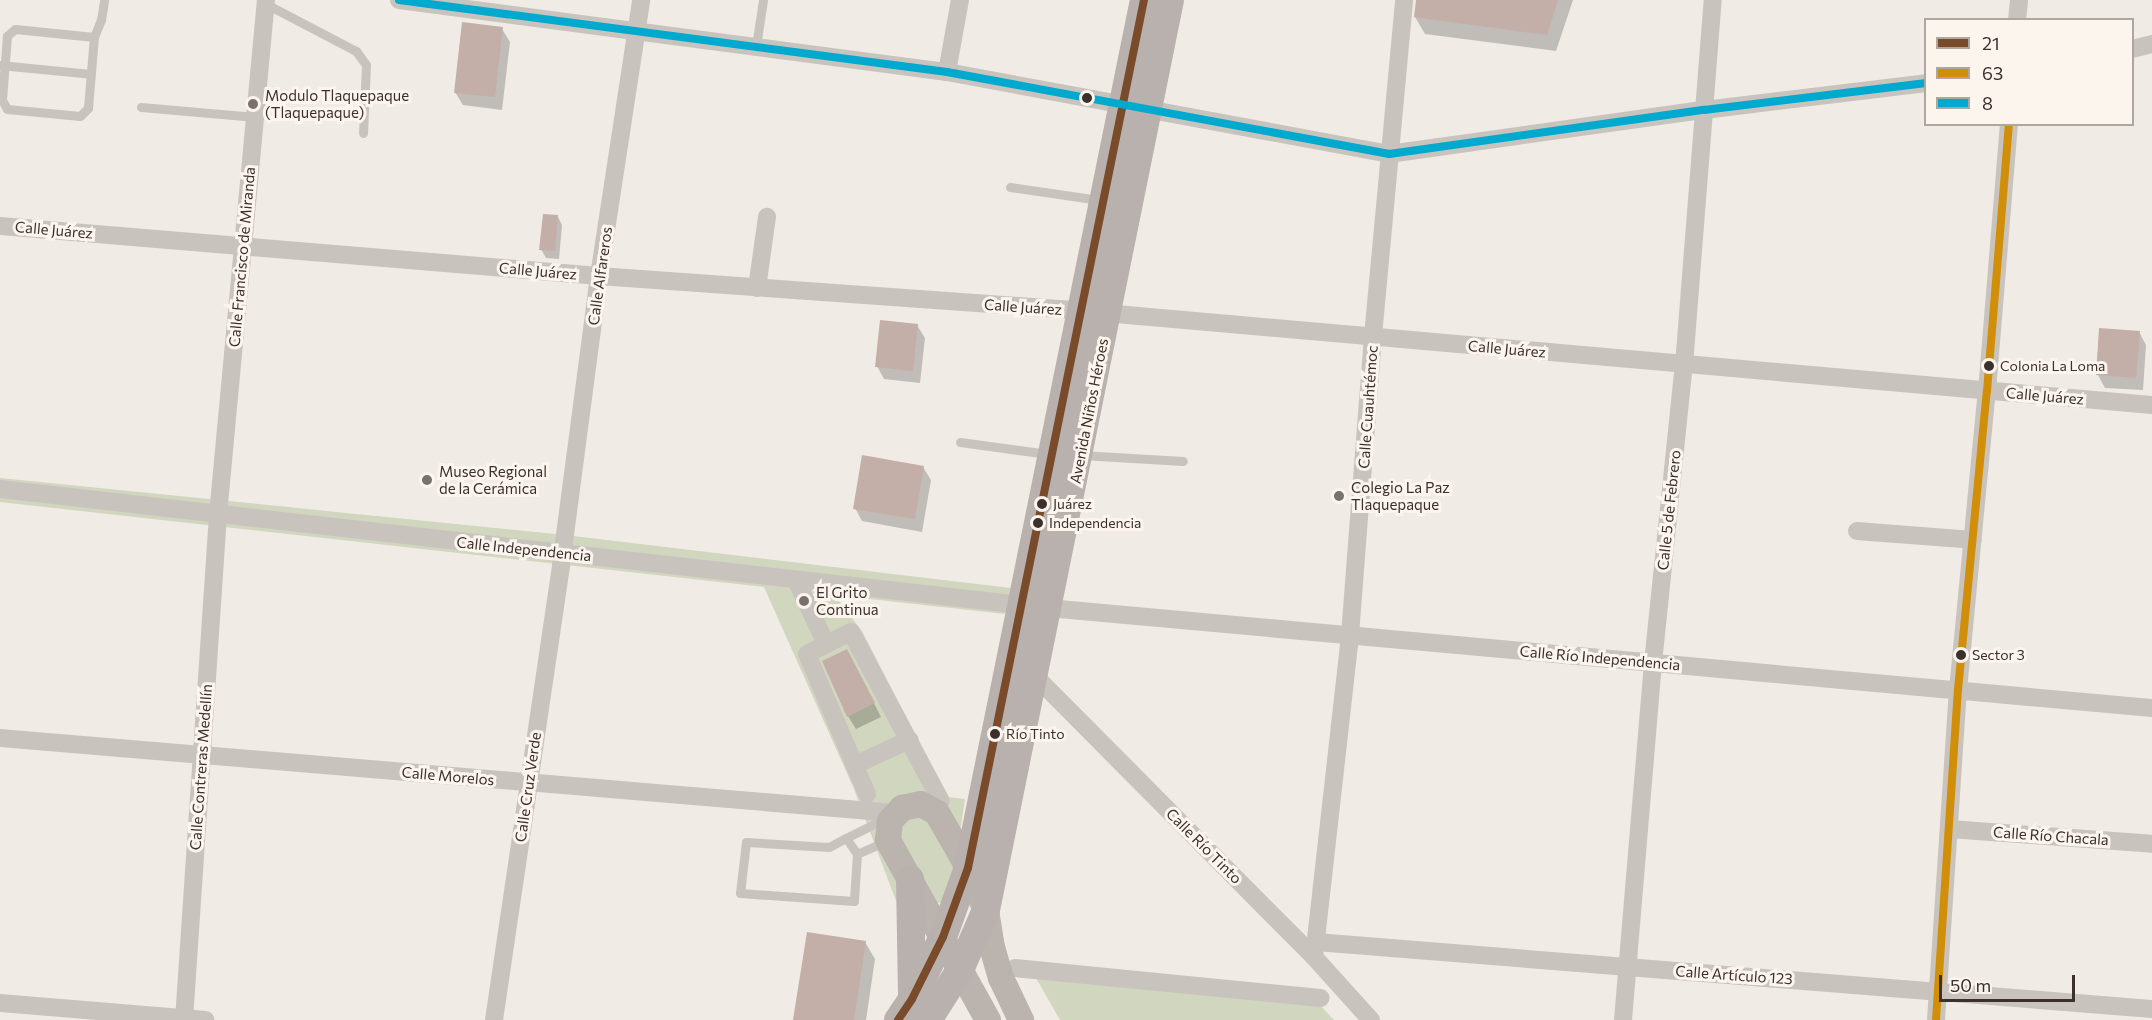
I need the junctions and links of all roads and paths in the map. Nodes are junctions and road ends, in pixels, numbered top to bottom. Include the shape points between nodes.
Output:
1 (104, 0) edge
2 (399, 0) edge
3 (641, 0) edge
4 (763, 0) edge
5 (960, 0) edge
6 (1144, 0) edge
7 (1170, 0) edge
8 (1404, 0) edge
9 (1713, 0) edge
10 (2019, 0) edge
11 (266, 2) edge
12 (2018, 18) edge
13 (637, 30) junction
14 (94, 37) junction
15 (2152, 44) edge
16 (756, 46) junction
17 (2134, 49) edge
18 (2, 65) edge
19 (946, 72) junction
20 (91, 74) junction
21 (1924, 83) edge
22 (1136, 106) junction
23 (141, 107) dead end
24 (1704, 110) junction
25 (256, 117) junction
26 (2009, 126) edge
27 (363, 133) dead end
28 (1389, 154) junction
29 (1010, 187) dead end
30 (1104, 201) junction
31 (767, 217) dead end
32 (0, 226) edge
33 (243, 246) junction
34 (599, 276) junction
35 (758, 288) junction
36 (1095, 312) junction
37 (1374, 336) junction
38 (1684, 365) junction
39 (1987, 391) junction
40 (2152, 405) edge
41 (960, 441) dead end
42 (1067, 455) junction
43 (1183, 461) dead end
44 (0, 489) edge
45 (218, 515) junction
46 (1857, 531) dead end
47 (1972, 540) junction
48 (563, 554) junction
49 (796, 580) junction
50 (1035, 606) junction
51 (1350, 635) junction
52 (826, 644) junction
53 (1653, 663) junction
54 (1034, 675) junction
55 (1958, 690) junction
56 (2152, 708) edge
57 (0, 738) edge
58 (909, 740) junction
59 (202, 755) junction
60 (855, 765) junction
61 (529, 782) junction
62 (867, 794) dead end
63 (941, 801) dead end
64 (895, 813) junction
65 (1950, 829) junction
66 (846, 838) junction
67 (888, 840) junction
68 (2152, 844) edge
69 (858, 854) junction
70 (968, 868) junction
71 (910, 879) junction
72 (986, 909) junction
73 (943, 937) junction
74 (1315, 950) junction
75 (1628, 967) junction
76 (1015, 968) dead end
77 (960, 970) junction
78 (1938, 991) junction
79 (1321, 998) dead end
80 (0, 1003) edge
81 (2152, 1009) edge
82 (913, 1013) edge
83 (184, 1019) edge
84 (205, 1020) edge
85 (494, 1020) edge
86 (988, 1020) edge
87 (1021, 1020) edge
88 (1371, 1020) edge
89 (1623, 1020) edge
90 (1936, 1020) edge

1 - 14 lane
2 - 13 street
3 - 13 street, Calle Alfareros
4 - 16 lane
5 - 19 street
6 - 22 main road, Avenida Niños Héroes
7 - 22 main road, Avenida Niños Héroes
8 - 28 street, Calle Cuauhtémoc
9 - 24 street, Calle 5 de Febrero
10 - 12 street
11 - 25 street, Calle Francisco de Miranda
11 - 27 lane via 356,51 366,64
13 - 16 street
13 - 34 street, Calle Alfareros
14 - 18 lane via 15,29 7,36
14 - 20 lane
15 - 17 street
16 - 19 street
18 - 20 lane
18 - 20 lane via 2,100 7,109 44,114 80,116 88,108
19 - 22 street
21 - 24 street
22 - 28 street
22 - 30 main road, Avenida Niños Héroes
22 - 36 main road, Avenida Niños Héroes
23 - 25 lane
24 - 28 street
24 - 38 street, Calle 5 de Febrero
25 - 33 street, Calle Francisco de Miranda
26 - 39 street
28 - 37 street, Calle Cuauhtémoc
29 - 30 lane
30 - 36 main road, Avenida Niños Héroes
31 - 35 street
32 - 33 street, Calle Juárez
33 - 34 street, Calle Juárez
33 - 45 street, Calle Francisco de Miranda
34 - 35 street, Calle Juárez
34 - 48 street, Calle Alfareros
35 - 36 street, Calle Juárez
36 - 37 street, Calle Juárez
36 - 42 main road, Avenida Niños Héroes
37 - 38 street, Calle Juárez
37 - 51 street, Calle Cuauhtémoc
38 - 39 street, Calle Juárez
38 - 53 street, Calle 5 de Febrero
39 - 40 street, Calle Juárez
39 - 47 street
41 - 42 lane
42 - 43 lane
42 - 50 main road, Avenida Niños Héroes
44 - 45 street, Calle Independencia
45 - 48 street, Calle Independencia
45 - 59 street, Calle Contreras Medellín
46 - 47 street
47 - 55 street
48 - 49 street, Calle Independencia
48 - 61 street, Calle Cruz Verde
49 - 50 street, Calle Independencia
49 - 52 street
50 - 51 street, Calle Río Independencia
50 - 54 main road, Avenida Niños Héroes
50 - 70 main road, Avenida Niños Héroes
51 - 53 street, Calle Río Independencia
51 - 74 street, Calle Cuauhtémoc
52 - 58 street via 851,632
52 - 60 street via 807,654
53 - 55 street, Calle Río Independencia
53 - 75 street, Calle 5 de Febrero
54 - 72 main road, Avenida Niños Héroes
54 - 74 street, Calle Río Tinto
55 - 56 street, Calle Río Independencia
55 - 65 street
57 - 59 street, Calle Morelos
58 - 60 street
58 - 63 street
59 - 61 street, Calle Morelos
59 - 83 street, Calle Contreras Medellín
60 - 62 street
61 - 64 street, Calle Morelos
61 - 85 street, Calle Cruz Verde
64 - 66 lane
64 - 67 main road via 887,830
64 - 70 main road via 921,804 937,813
65 - 68 street, Calle Río Chacala
65 - 78 street
66 - 69 lane
66 - 69 lane via 829,847 746,842 740,893 854,901
67 - 69 lane
67 - 71 main road
70 - 72 main road
70 - 73 main road, Avenida Niños Héroes
71 - 73 main road
71 - 82 main road
72 - 77 main road, Avenida Niños Héroes
72 - 87 main road via 1001,978
73 - 77 main road
73 - 82 main road, Avenida Niños Héroes
74 - 75 street, Calle Artículo 123
74 - 88 street, Calle Río Tinto
75 - 78 street, Calle Artículo 123
75 - 89 street, Calle 5 de Febrero
76 - 79 street
77 - 82 main road, Avenida Niños Héroes
77 - 86 main road
78 - 81 street, Calle Artículo 123
78 - 90 street
80 - 83 street
83 - 84 street

